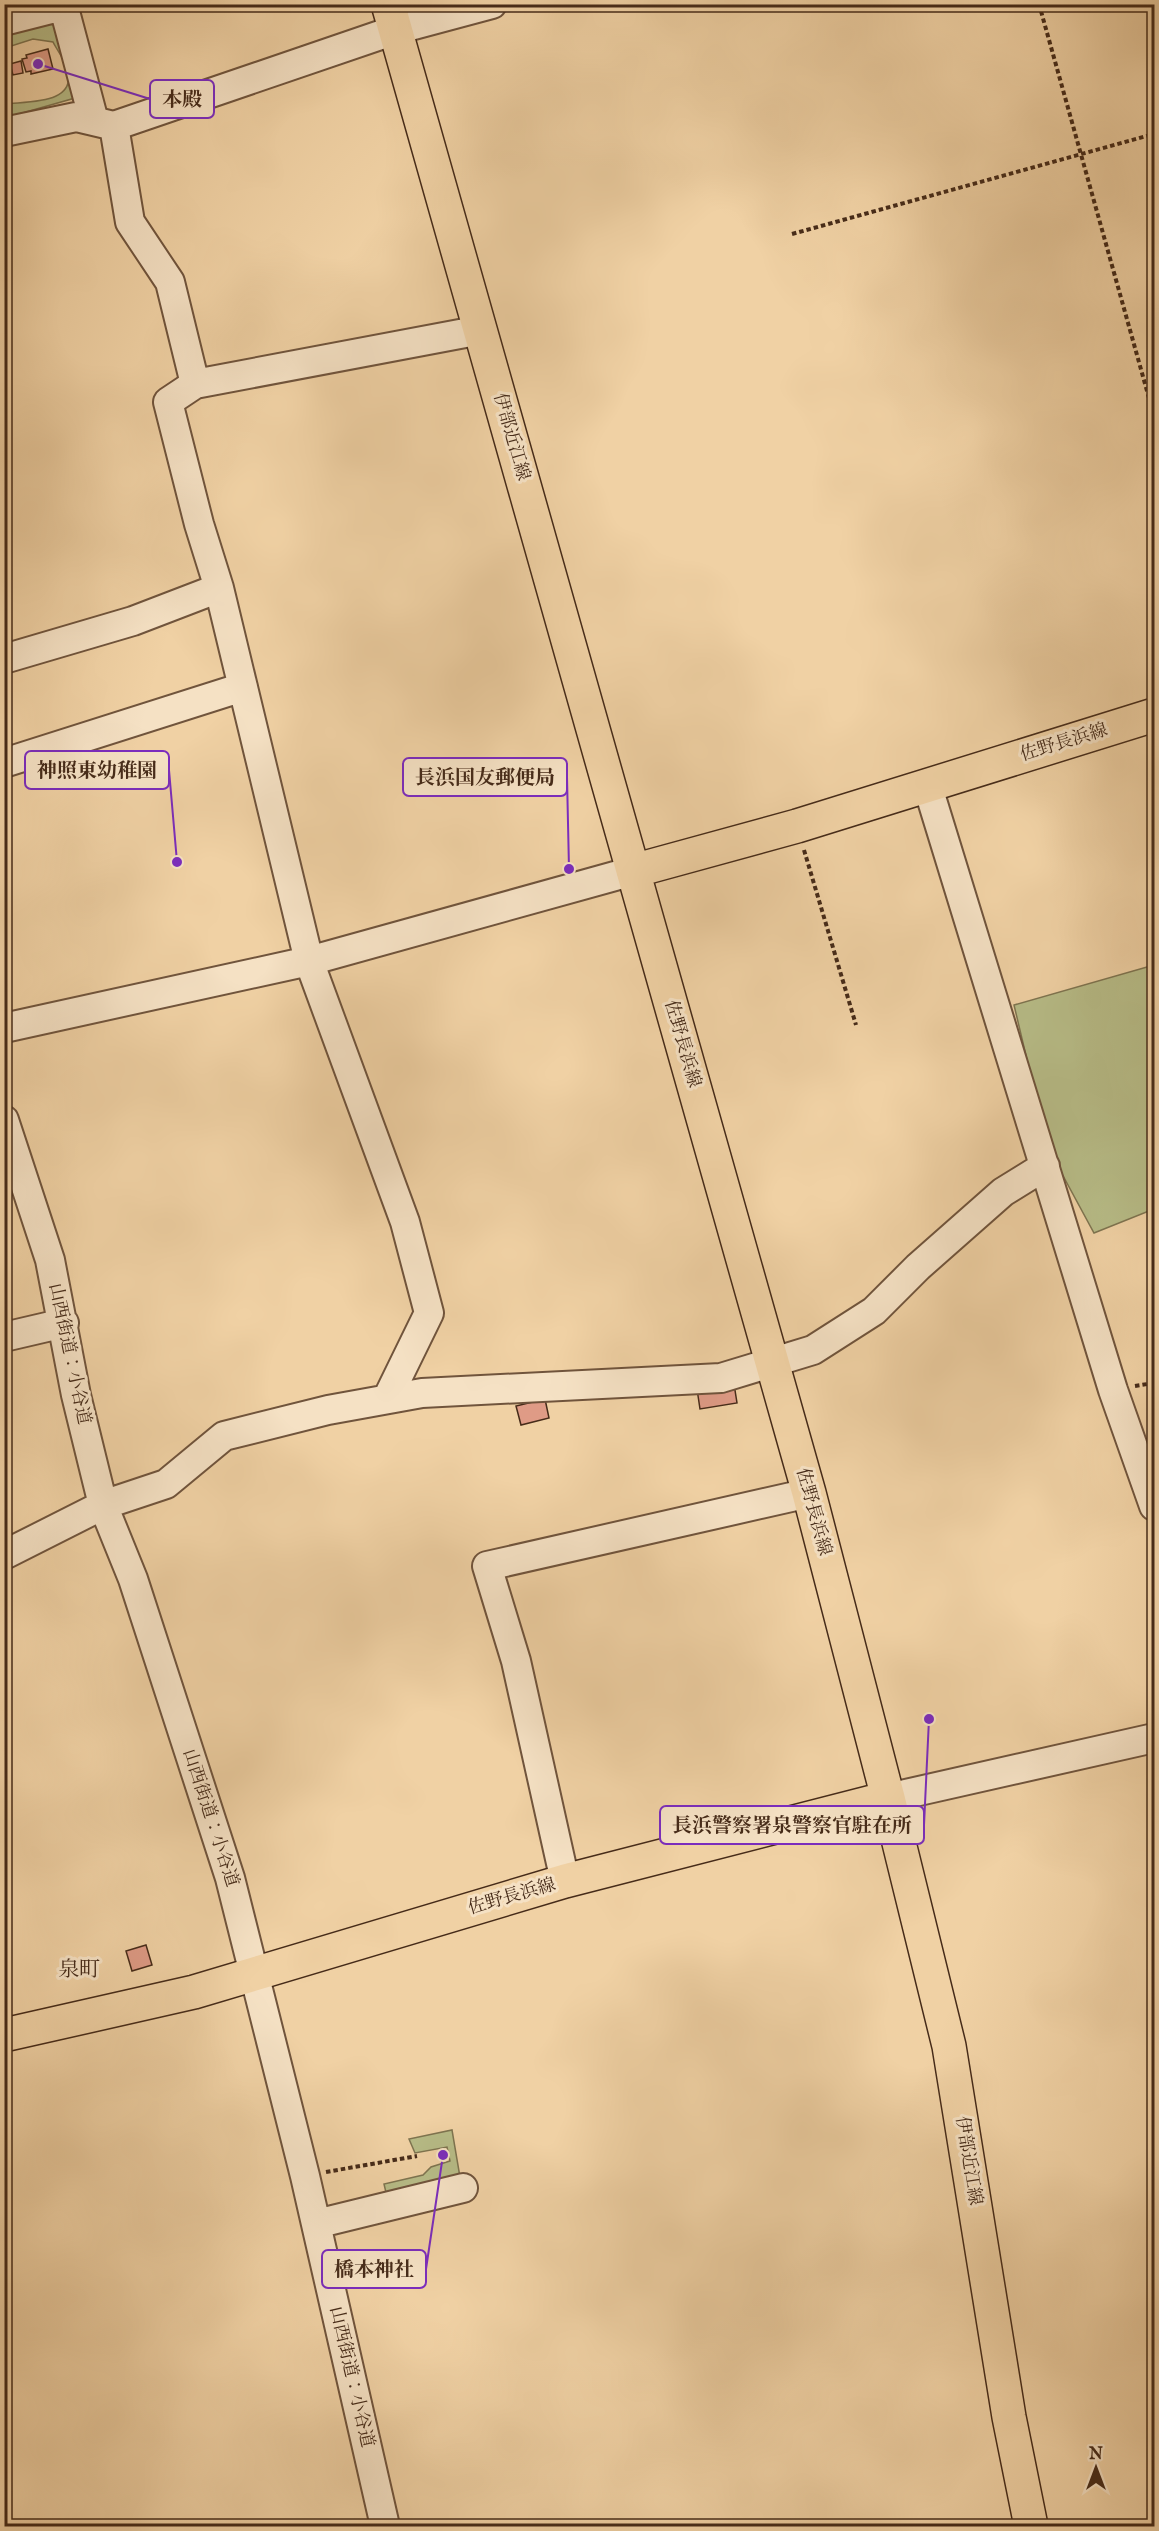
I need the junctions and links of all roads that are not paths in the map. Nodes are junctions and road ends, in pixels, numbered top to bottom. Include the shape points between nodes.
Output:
1 (492, 4) edge
2 (63, 5) edge
3 (392, 17) edge
4 (4, 21) edge
5 (104, 123) junction
6 (4, 132) edge
7 (481, 330) junction
8 (195, 384) junction
9 (219, 588) junction
10 (4, 659) edge
11 (243, 687) junction
12 (1155, 715) edge
13 (4, 763) edge
14 (927, 784) junction
15 (633, 871) junction
16 (309, 961) junction
17 (4, 1028) edge
18 (4, 1120) edge
19 (1045, 1166) junction
20 (64, 1323) junction
21 (4, 1337) edge
22 (771, 1365) junction
23 (387, 1399) junction
24 (808, 1493) junction
25 (103, 1505) junction
26 (1155, 1506) edge
27 (4, 1555) edge
28 (1155, 1738) edge
29 (888, 1798) junction
30 (566, 1881) junction
31 (255, 1972) junction
32 (4, 2035) edge
33 (462, 2188) dead end
34 (316, 2224) junction
35 (385, 2526) edge
36 (1031, 2526) edge

1 - 3 street
2 - 4 street
2 - 5 street
3 - 5 street
3 - 7 main road, 伊部近江線
5 - 6 street via 76,117
5 - 8 street via 130,222 170,282
7 - 8 street
7 - 15 main road, 伊部近江線
8 - 9 street via 168,402
9 - 10 street via 132,621
9 - 11 street
11 - 13 street
11 - 16 street
12 - 14 main road, 佐野長浜線
14 - 15 main road, 佐野長浜線 via 797,826
14 - 19 street
15 - 16 street
15 - 22 main road, 佐野長浜線
16 - 17 street
16 - 23 street via 405,1222 429,1313
18 - 20 street, 山西街道：小谷道 via 50,1260
19 - 22 street via 1003,1192 874,1311 813,1350
19 - 26 street via 1113,1390
20 - 21 street
20 - 25 street, 山西街道：小谷道 via 76,1395
22 - 23 street via 721,1378 422,1393
22 - 24 main road, 佐野長浜線
23 - 25 street via 224,1436 166,1484
24 - 29 main road, 佐野長浜線
24 - 30 street via 486,1566 516,1661
25 - 27 street
25 - 31 street, 山西街道：小谷道 via 133,1579 230,1878
28 - 29 street
29 - 30 main road, 佐野長浜線
29 - 36 main road, 伊部近江線 via 949,2046 1009,2417
30 - 31 main road, 佐野長浜線
31 - 32 main road, 佐野長浜線 via 194,1992
31 - 34 street, 山西街道：小谷道
33 - 34 street
34 - 35 street, 山西街道：小谷道

